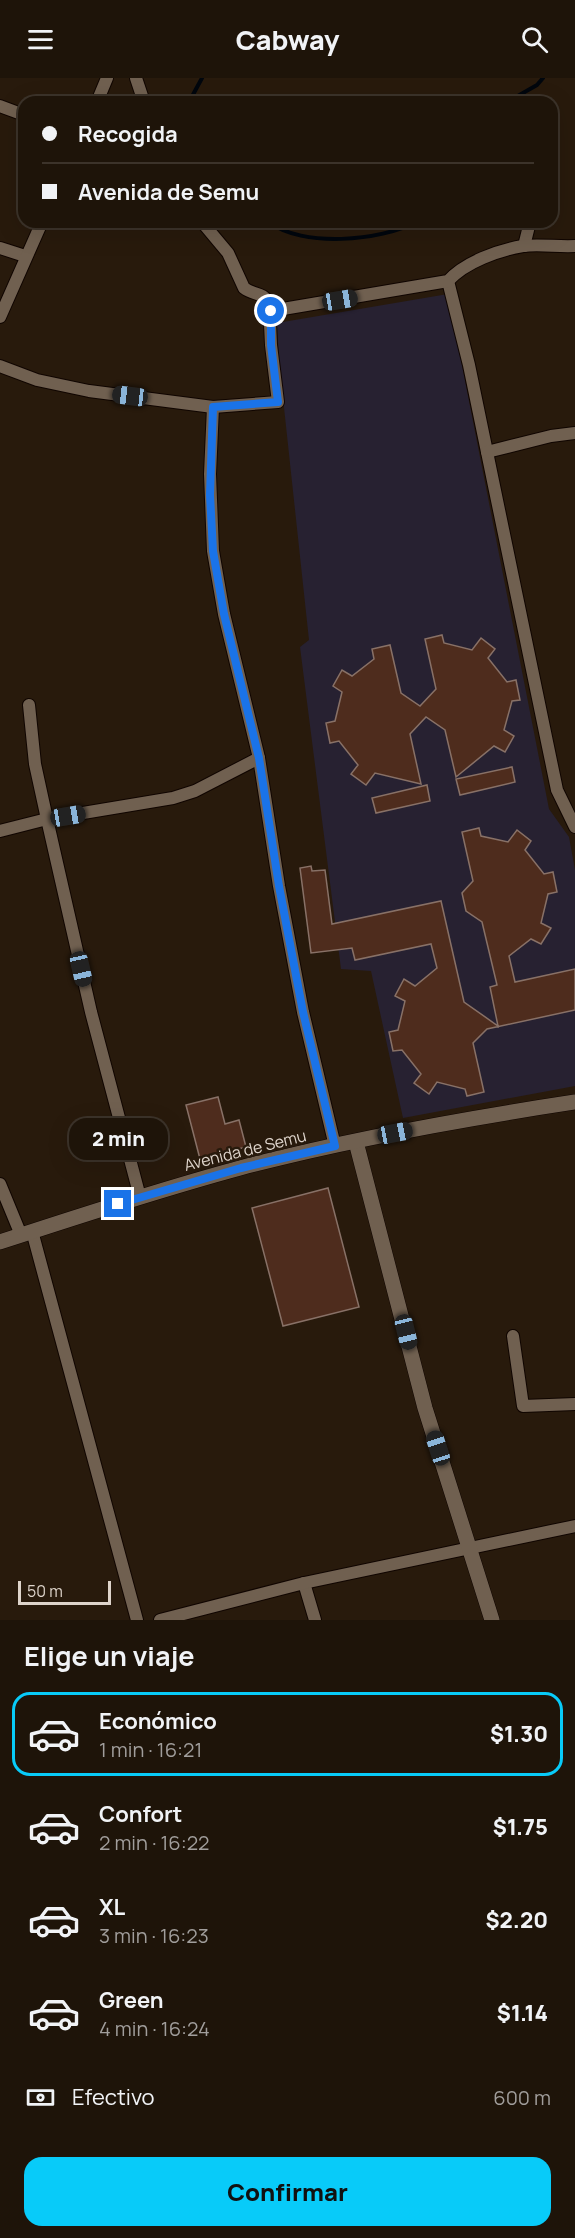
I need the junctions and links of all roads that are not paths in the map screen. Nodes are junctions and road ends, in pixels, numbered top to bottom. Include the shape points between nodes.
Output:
1 (107, 78) edge
2 (136, 78) edge
3 (100, 96) edge
4 (142, 96) edge
5 (0, 106) edge
6 (18, 113) edge
7 (39, 228) edge
8 (207, 228) edge
9 (528, 228) edge
10 (524, 246) junction
11 (575, 246) edge
12 (0, 248) edge
13 (26, 256) junction
14 (448, 281) junction
15 (271, 311) junction
16 (0, 317) edge
17 (0, 366) edge
18 (213, 407) junction
19 (575, 433) edge
20 (487, 452) junction
21 (29, 705) dead end
22 (259, 758) junction
23 (47, 819) junction
24 (575, 827) edge
25 (0, 831) edge
26 (575, 1102) edge
27 (356, 1142) junction
28 (335, 1146) junction
29 (0, 1184) edge
30 (140, 1197) junction
31 (26, 1233) junction
32 (0, 1242) edge
33 (513, 1336) dead end
34 (575, 1404) edge
35 (575, 1526) edge
36 (470, 1548) junction
37 (304, 1583) junction
38 (137, 1620) edge
39 (160, 1620) edge
40 (315, 1620) edge
41 (492, 1620) edge

1 - 3 street
2 - 4 street
5 - 6 street
7 - 13 street
8 - 15 street via 228,252 244,288 267,298
9 - 10 street
10 - 11 street
10 - 14 street via 466,267
12 - 13 street
13 - 16 street
14 - 15 street
14 - 20 street
15 - 18 street via 278,402
17 - 18 street via 37,380 88,391
18 - 22 street via 213,551
19 - 20 street
20 - 24 street via 557,790
21 - 23 street via 35,764
22 - 23 street via 173,798
22 - 28 street via 303,1012
23 - 25 street
23 - 30 street via 91,1012
26 - 27 main road, Avenida de Semu
27 - 28 main road, Avenida de Semu
27 - 36 main road via 425,1408
28 - 30 main road, Avenida de Semu
29 - 31 street
30 - 31 main road, Avenida de Semu
31 - 32 main road, Avenida de Semu
31 - 38 street
33 - 34 street via 523,1406
35 - 36 street
36 - 37 street
36 - 41 main road
37 - 39 street
37 - 40 street

